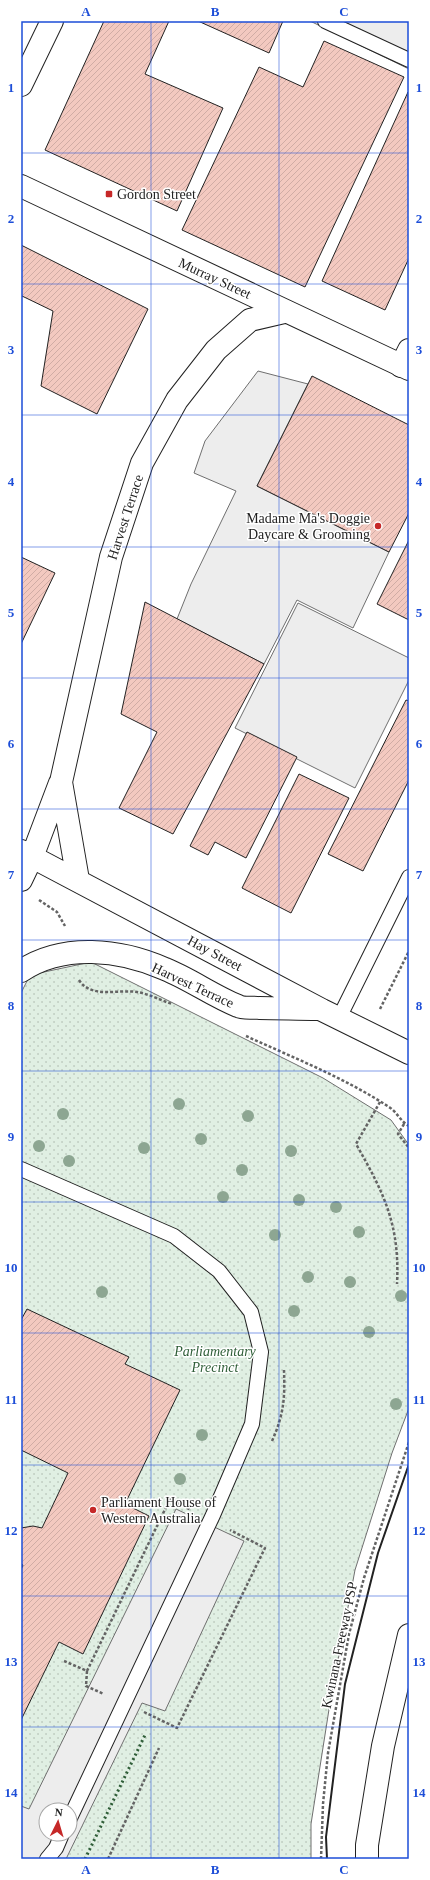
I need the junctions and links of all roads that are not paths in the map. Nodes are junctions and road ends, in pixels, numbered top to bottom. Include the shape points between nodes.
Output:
1 (52, 21) edge
2 (325, 21) edge
3 (409, 60) edge
4 (21, 85) edge
5 (21, 186) edge
6 (284, 312) junction
7 (406, 362) edge
8 (61, 782) junction
9 (27, 854) edge
10 (409, 877) edge
11 (21, 880) edge
12 (78, 880) junction
13 (21, 971) edge
14 (331, 1014) junction
15 (409, 1053) edge
16 (21, 1169) edge
17 (409, 1635) edge
18 (78, 1802) edge
19 (59, 1842) edge
20 (47, 1859) edge
21 (367, 1859) edge

1 - 4 main road
2 - 3 lane
5 - 6 main road, Murray Street
6 - 7 main road, Murray Street
6 - 8 main road, Harvest Terrace via 250,320 216,350 177,400 142,464 111,557
8 - 9 main road, Harvest Terrace
8 - 12 main road, Harvest Terrace
9 - 11 main road, Harvest Terrace
9 - 12 main road, Hay Street
10 - 14 lane
12 - 14 main road, Hay Street
13 - 14 main road, Harvest Terrace via 64,954 103,953 164,968 240,1007
14 - 15 main road, Hay Street
16 - 18 lane via 174,1236 219,1271 251,1312 262,1352 252,1424 212,1517
17 - 21 main road via 383,1746
19 - 20 lane

